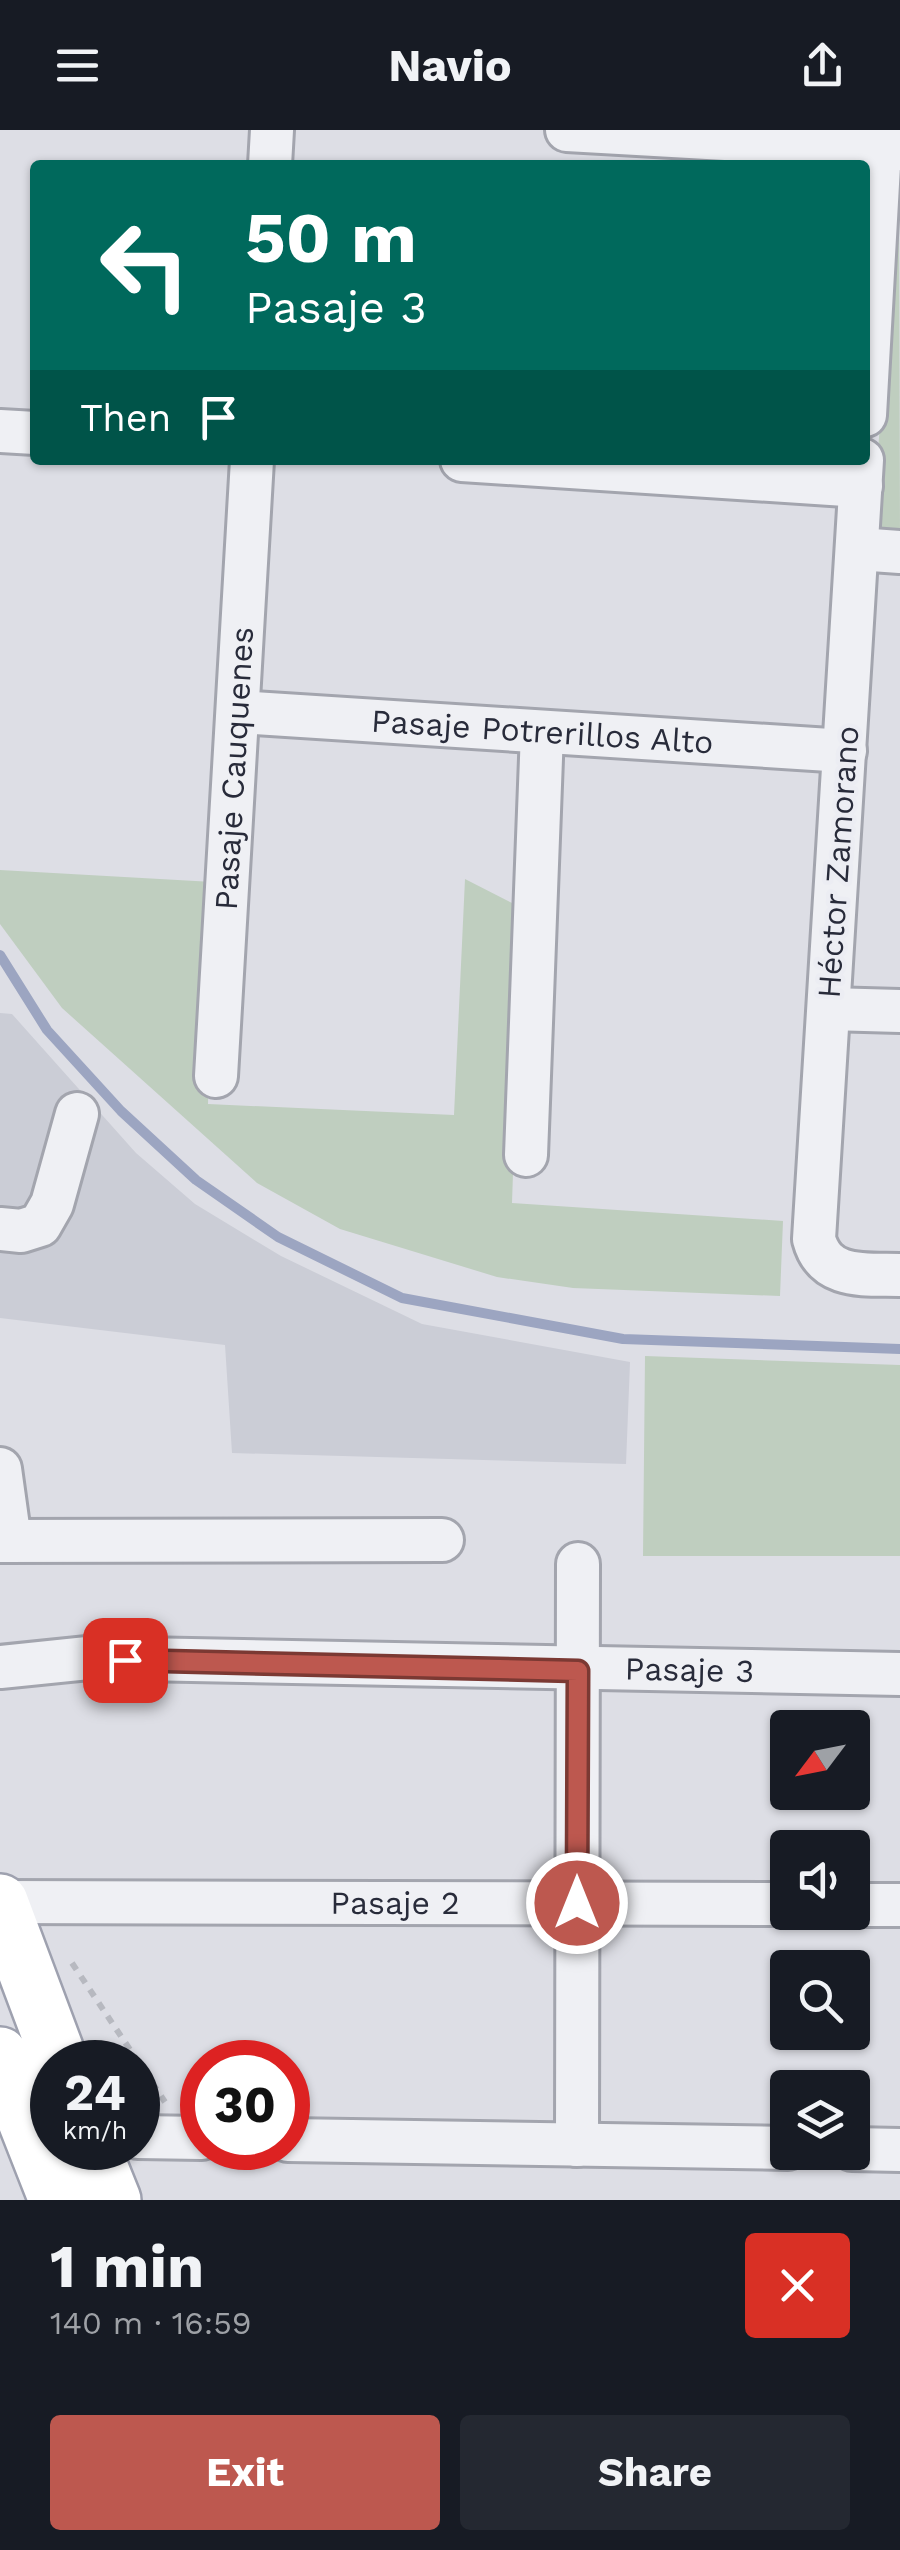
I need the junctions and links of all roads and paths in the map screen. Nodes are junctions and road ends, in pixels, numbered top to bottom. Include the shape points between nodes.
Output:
1 (272, 130) edge
2 (567, 130) edge
3 (887, 142) edge
4 (270, 160) edge
5 (870, 353) edge
6 (0, 431) edge
7 (30, 433) edge
8 (252, 465) edge
9 (630, 465) edge
10 (731, 468) edge
11 (862, 473) edge
12 (858, 549) junction
13 (900, 552) edge
14 (238, 712) junction
15 (542, 732) junction
16 (845, 752) junction
17 (829, 1008) junction
18 (900, 1011) edge
19 (216, 1076) dead end
20 (77, 1114) dead end
21 (526, 1155) dead end
22 (0, 1229) edge
23 (900, 1275) edge
24 (0, 1469) edge
25 (442, 1540) dead end
26 (5, 1541) edge
27 (578, 1564) dead end
28 (0, 1667) edge
29 (578, 1671) junction
30 (900, 1674) edge
31 (0, 1902) edge
32 (577, 1903) junction
33 (770, 1904) edge
34 (870, 1904) edge
35 (900, 1905) edge
36 (66, 1954) dead end
37 (52, 2040) edge
38 (0, 2056) edge
39 (180, 2115) edge
40 (310, 2140) edge
41 (577, 2144) junction
42 (180, 2145) edge
43 (770, 2148) edge
44 (870, 2149) edge
45 (900, 2150) edge
46 (108, 2177) edge

1 - 4 street
2 - 3 street
3 - 5 street
6 - 7 street
8 - 14 street, Pasaje Cauquenes
9 - 10 street
10 - 11 street
11 - 12 street, Héctor Zamorano
12 - 13 street
12 - 16 street, Héctor Zamorano
14 - 15 street, Pasaje Potrerillos Alto
14 - 19 street, Pasaje Cauquenes
15 - 16 street, Pasaje Potrerillos Alto
15 - 21 street
16 - 17 street, Héctor Zamorano
17 - 18 street
17 - 23 street, Héctor Zamorano via 814,1238 824,1262 848,1273
20 - 22 street via 40,1225
24 - 26 street
25 - 26 street
27 - 29 street
28 - 29 street, Pasaje 3 via 88,1658
29 - 30 street, Pasaje 3
29 - 32 street
31 - 32 street, Pasaje 2
31 - 37 main road
32 - 33 street, Pasaje 2
32 - 41 street
34 - 35 street
36 - 39 path
38 - 46 main road
40 - 41 street
41 - 43 street
42 - 46 street
44 - 45 street

